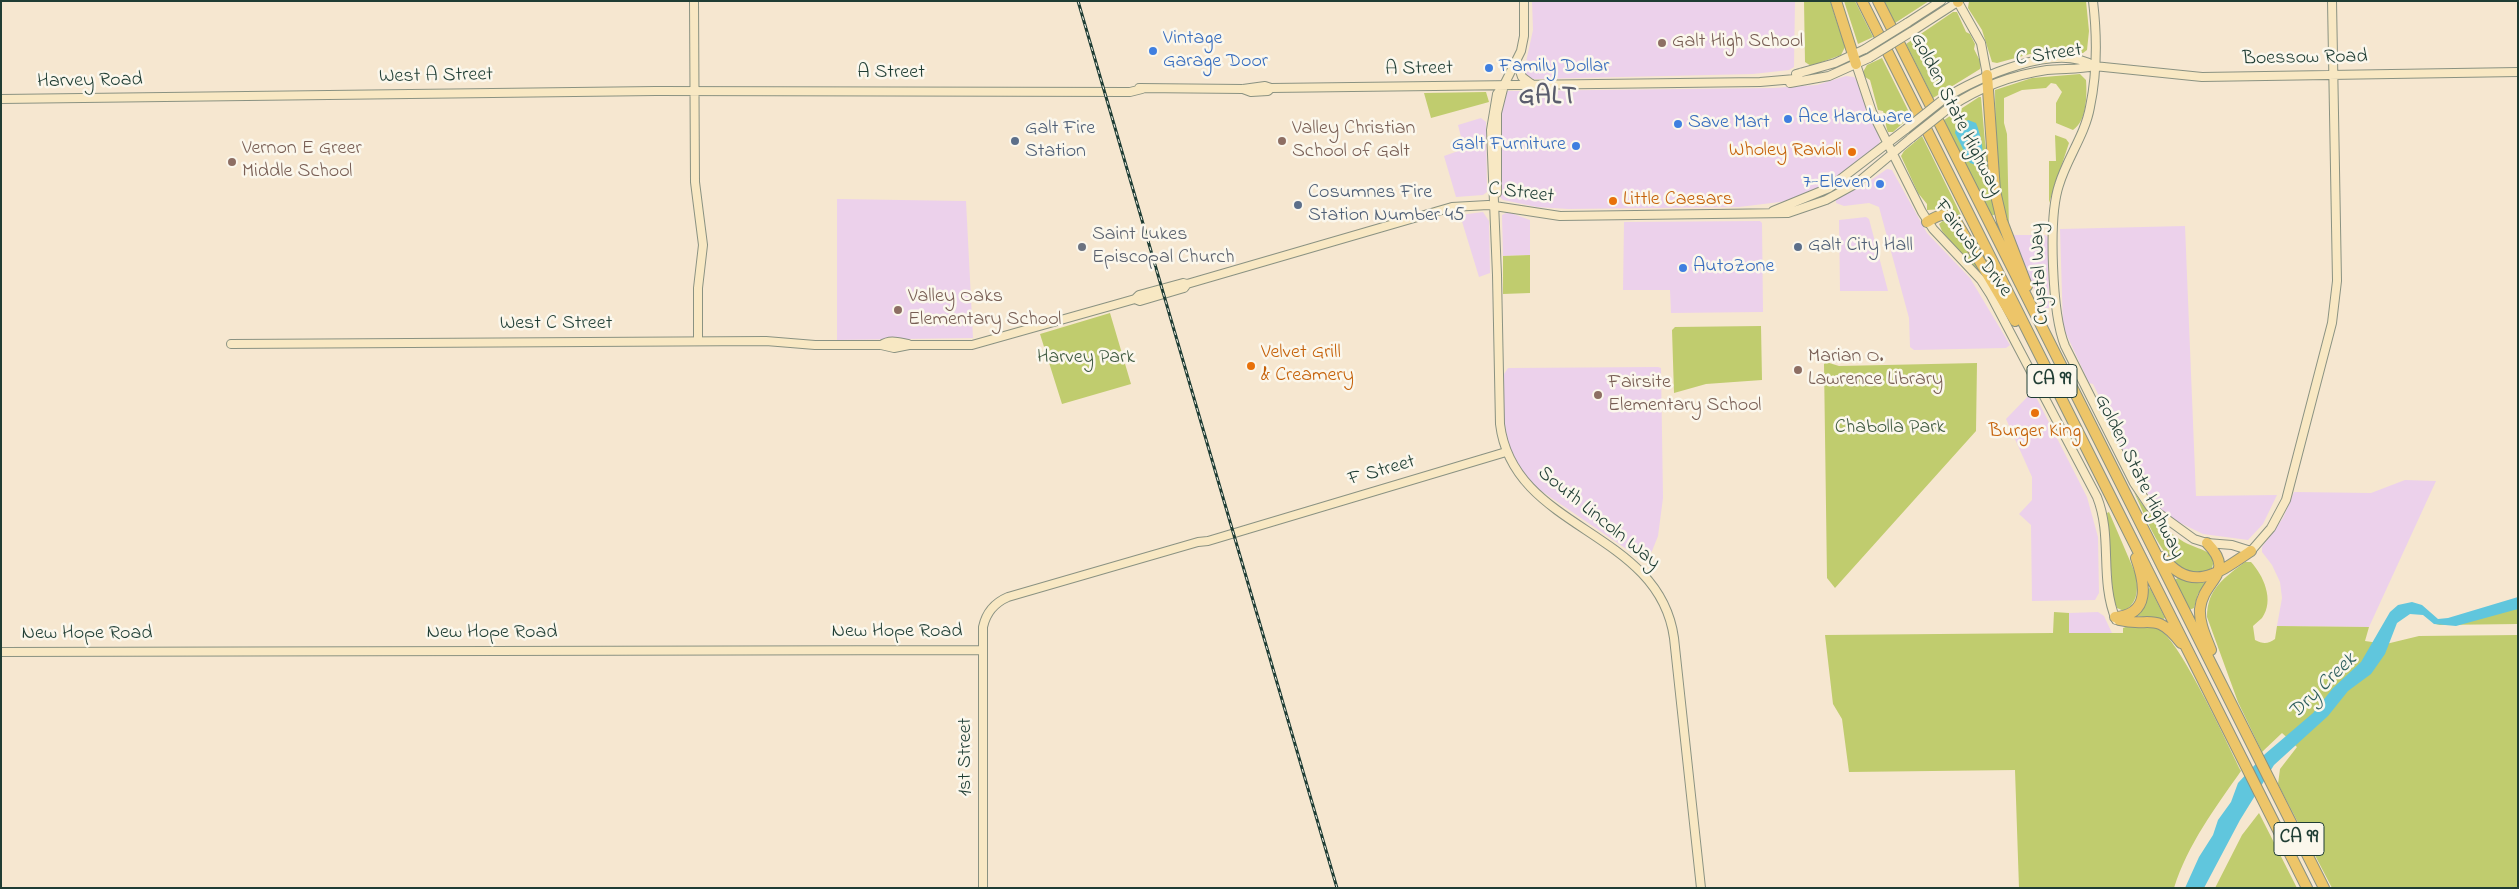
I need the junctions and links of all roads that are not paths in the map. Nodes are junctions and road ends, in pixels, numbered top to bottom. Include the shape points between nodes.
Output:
1 (694, 1) edge
2 (1524, 1) edge
3 (1836, 1) edge
4 (1862, 1) edge
5 (1878, 1) edge
6 (1941, 1) edge
7 (2093, 1) edge
8 (2332, 1) edge
9 (1958, 2) edge
10 (1855, 59) junction
11 (1517, 62) junction
12 (2094, 66) junction
13 (2518, 72) edge
14 (1987, 75) junction
15 (2334, 75) junction
16 (1760, 82) junction
17 (1504, 85) junction
18 (1534, 86) junction
19 (1988, 86) junction
20 (695, 92) junction
21 (179, 98) joint
22 (1, 99) edge
23 (1887, 144) junction
24 (1892, 153) junction
25 (1495, 205) junction
26 (1772, 211) junction
27 (1927, 222) junction
28 (698, 341) junction
29 (231, 344) dead end
30 (881, 345) joint
31 (2051, 345) junction
32 (2060, 398) junction
33 (1506, 452) junction
34 (2123, 519) junction
35 (2149, 538) junction
36 (2207, 543) junction
37 (2251, 551) junction
38 (2219, 573) junction
39 (2115, 618) junction
40 (983, 626) joint
41 (983, 650) junction
42 (1, 652) edge
43 (2194, 660) junction
44 (2223, 687) junction
45 (983, 888) edge
46 (1701, 888) edge
47 (2307, 888) edge
48 (2324, 888) edge

1 - 20 street
2 - 11 street, South Lincoln Way via 1524,36
3 - 10 highway
4 - 32 highway, Golden State Highway / CA 99
5 - 31 highway, Golden State Highway / CA 99
6 - 10 street, A Street, bridge via 1865,48
7 - 12 street, Crystal Way
8 - 15 street
9 - 10 street, A Street, bridge via 1869,58
9 - 14 street via 1981,42
10 - 16 street, A Street
10 - 16 street, A Street via 1829,76 1802,83
10 - 23 street, Fairway Drive via 1872,112
11 - 17 street, South Lincoln Way
11 - 18 street via 1522,77
12 - 14 street, C Street via 2083,59 2045,60
12 - 15 street, Boessow Road via 2202,77
12 - 19 street, C Street via 2027,73
12 - 36 street, Crystal Way via 2090,108 2059,183 2054,206 2057,321 2065,346 2143,498 2164,519 2194,539
13 - 15 street, Boessow Road
14 - 19 highway
14 - 23 street, C Street, bridge via 1945,98
15 - 37 street via 2337,281 2332,323 2286,500 2271,528
16 - 18 street, A Street
17 - 18 street, A Street
17 - 20 street, A Street
17 - 25 street, South Lincoln Way via 1497,113
19 - 24 street, C Street, bridge via 1950,107
19 - 31 highway via 1993,169 2002,220
20 - 21 street, West A Street
20 - 28 street via 696,189 703,245 698,288
21 - 22 street, Harvey Road
23 - 24 street, Fairway Drive
23 - 26 street, C Street via 1829,188
24 - 26 street, C Street via 1857,182 1826,200 1788,213
24 - 27 street, Fairway Drive
25 - 26 street, C Street via 1560,216
25 - 30 street, C Street via 1442,209 1187,284 1139,295 1135,299 981,344 909,345 887,341
25 - 33 street, South Lincoln Way via 1500,424
27 - 32 highway via 1943,215 1956,221
27 - 39 street, Fairway Drive via 1990,294 2098,497 2106,528 2107,589
28 - 29 street, West C Street
28 - 30 street, West C Street
31 - 35 highway, Golden State Highway / CA 99
32 - 34 highway, Golden State Highway / CA 99
33 - 40 street, F Street via 1008,597 991,609
33 - 46 street, South Lincoln Way via 1517,473 1532,490 1635,565 1663,600 1674,638
34 - 39 highway via 2144,588 2135,611 2126,617
34 - 43 highway, Golden State Highway / CA 99
35 - 38 highway via 2178,573 2196,578
35 - 44 highway, Golden State Highway / CA 99
36 - 37 street, Crystal Way via 2232,545
36 - 38 highway via 2216,553
37 - 38 highway
38 - 44 highway via 2204,596 2200,616
39 - 43 highway via 2160,624 2173,634
40 - 41 street, 1st Street
41 - 42 street, New Hope Road
41 - 45 street, 1st Street
43 - 47 highway, Golden State Highway / CA 99
44 - 48 highway, Golden State Highway / CA 99

